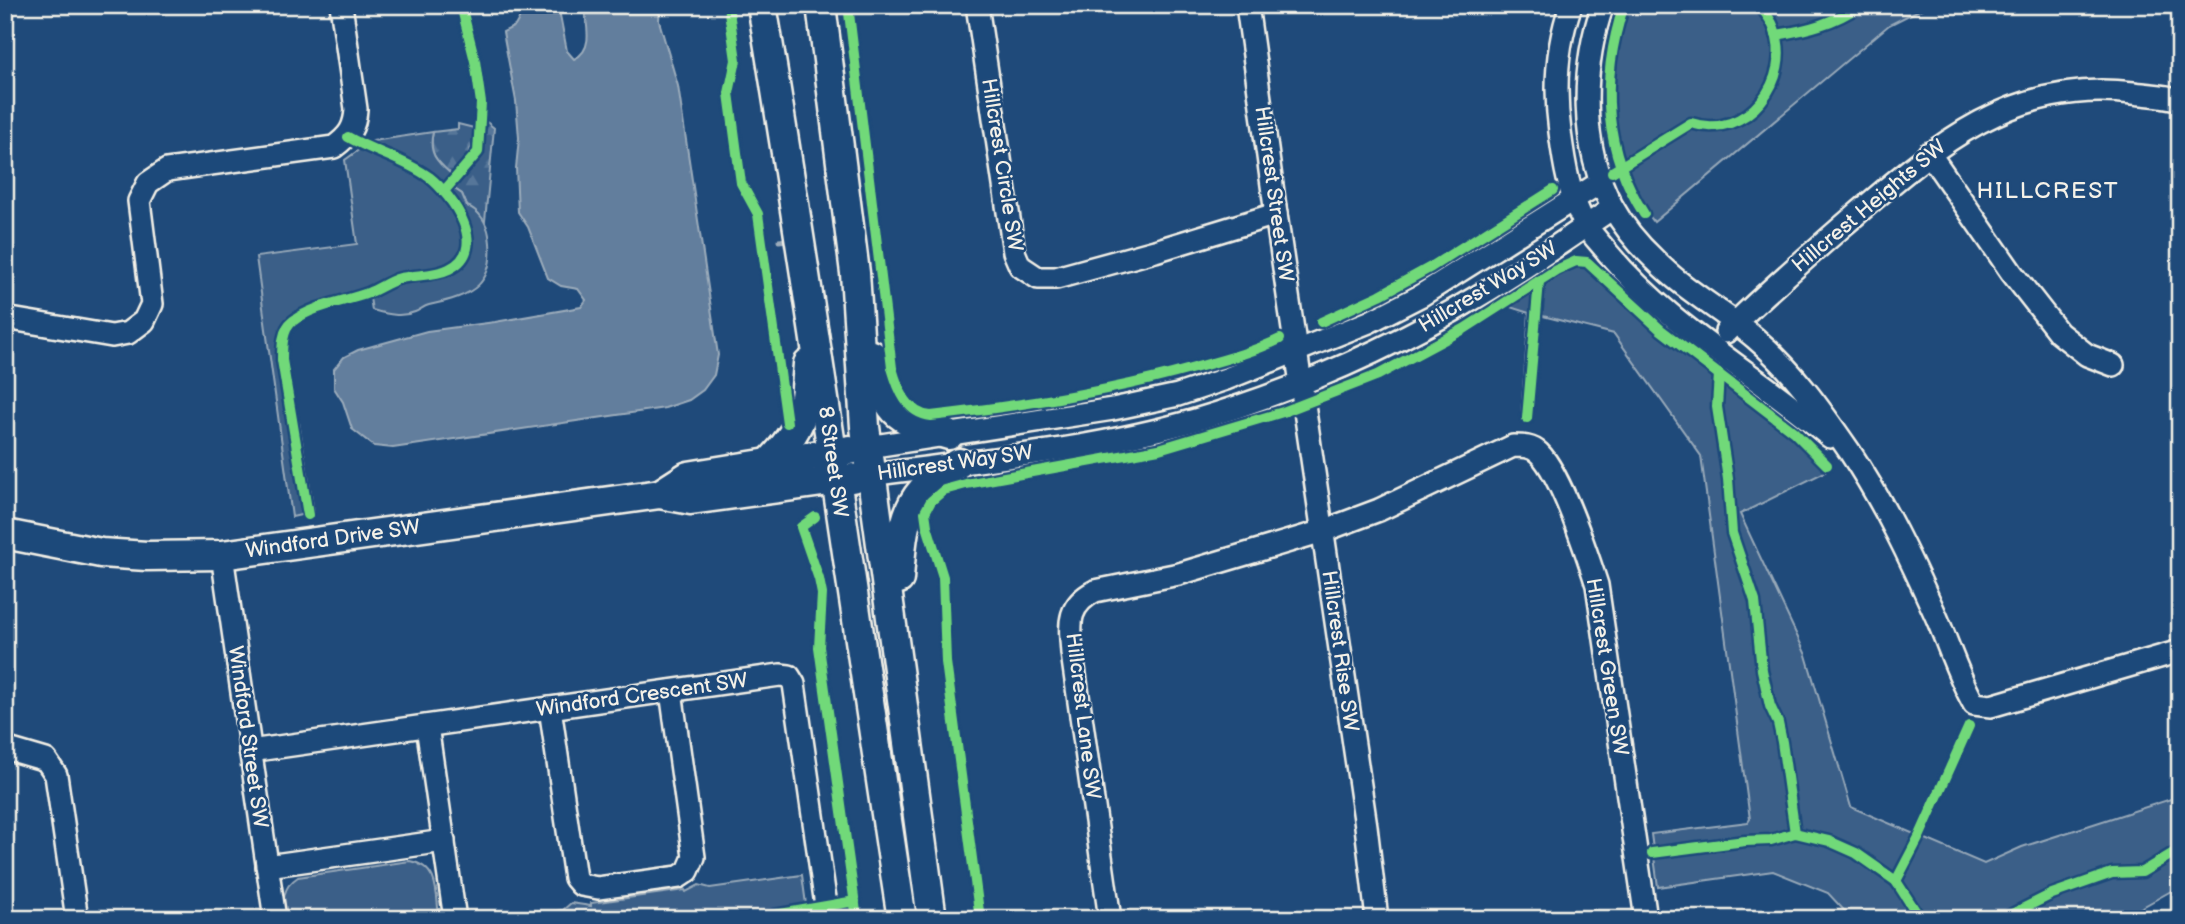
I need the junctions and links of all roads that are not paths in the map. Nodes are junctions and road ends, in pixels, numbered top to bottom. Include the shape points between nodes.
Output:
1 (341, 5) edge
2 (762, 5) edge
3 (821, 5) edge
4 (977, 5) edge
5 (1247, 5) edge
6 (1571, 5) edge
7 (1603, 5) edge
8 (2180, 100) edge
9 (1929, 153) junction
10 (1601, 182) junction
11 (1573, 199) junction
12 (1613, 208) junction
13 (1276, 214) junction
14 (1586, 226) junction
15 (855, 273) junction
16 (811, 302) junction
17 (5, 318) edge
18 (1735, 323) junction
19 (1712, 346) junction
20 (1297, 351) junction
21 (2113, 365) dead end
22 (1302, 383) junction
23 (949, 435) junction
24 (868, 447) junction
25 (1852, 456) junction
26 (770, 462) junction
27 (959, 463) junction
28 (833, 466) junction
29 (872, 475) junction
30 (660, 494) junction
31 (1323, 531) junction
32 (5, 534) edge
33 (222, 555) junction
34 (895, 634) junction
35 (2180, 650) edge
36 (671, 691) junction
37 (550, 708) junction
38 (428, 726) junction
39 (5, 748) edge
40 (250, 751) junction
41 (444, 841) junction
42 (267, 866) junction
43 (77, 919) edge
44 (275, 919) edge
45 (455, 919) edge
46 (828, 919) edge
47 (902, 919) edge
48 (932, 919) edge
49 (1110, 919) edge
50 (1377, 919) edge
51 (1646, 919) edge

1 - 17 street via 356,109 348,137 334,147 167,170 148,183 139,201 152,304 144,321 128,333 111,336
2 - 16 main road, 8 Street SW
3 - 15 main road, 8 Street SW
4 - 13 street, Hillcrest Circle SW via 1014,252 1020,266 1038,278 1056,278
5 - 13 street, Hillcrest Street SW
6 - 11 street via 1556,75 1562,149
7 - 10 street via 1593,32 1586,100
8 - 9 street, Hillcrest Heights SW via 2113,91 2041,98 1995,113
9 - 18 street, Hillcrest Heights SW
9 - 21 street via 2059,333 2087,355
10 - 11 street, Hillcrest Way SW
10 - 12 street
11 - 14 street
11 - 20 street, Hillcrest Way SW via 1420,296
12 - 14 street, Hillcrest Way SW
12 - 18 street via 1656,262
13 - 20 street, Hillcrest Street SW
14 - 19 street via 1652,299
14 - 22 street, Hillcrest Way SW via 1427,326
15 - 23 main road via 886,399 916,426
15 - 24 main road, 8 Street SW
16 - 26 main road via 803,415
16 - 28 main road, 8 Street SW
18 - 19 street, Hillcrest Heights SW
18 - 25 street via 1805,387
19 - 25 street
20 - 22 street, Hillcrest Street SW
20 - 23 street, Hillcrest Way SW via 1178,394 1067,418
22 - 27 street, Hillcrest Way SW via 1193,421 1086,445
22 - 31 street, Hillcrest Rise SW
23 - 24 street, Hillcrest Way SW
24 - 28 main road, Hillcrest Way SW
24 - 29 main road, 8 Street SW
25 - 35 street via 1910,560 1974,704 1991,706
26 - 28 main road, Hillcrest Way SW
26 - 30 main road, Hillcrest Way SW via 688,476
27 - 29 street, Hillcrest Way SW
27 - 34 main road via 927,482 911,505 901,545
28 - 29 main road, Hillcrest Way SW
28 - 30 main road, Hillcrest Way SW via 691,500
28 - 47 main road, 8 Street SW
29 - 34 main road, 8 Street SW
30 - 33 main road, Windford Drive SW
31 - 49 street, Hillcrest Lane SW via 1179,574 1095,591 1074,607 1072,653
31 - 50 street, Hillcrest Rise SW
31 - 51 street, Hillcrest Green SW via 1513,446 1528,446 1544,459 1585,547 1597,585
32 - 33 main road, Windford Drive SW via 101,552
33 - 40 street, Windford Street SW
34 - 48 main road, 8 Street SW
36 - 37 street, Windford Crescent SW
36 - 37 street via 694,857 680,877 598,888 581,885 575,878
36 - 46 street, Windford Crescent SW via 789,676 794,684
37 - 38 street, Windford Crescent SW
38 - 40 street, Windford Crescent SW
38 - 41 street
39 - 43 street via 46,760 56,775
40 - 42 street, Windford Street SW
41 - 42 street
41 - 45 street
42 - 44 street, Windford Street SW

